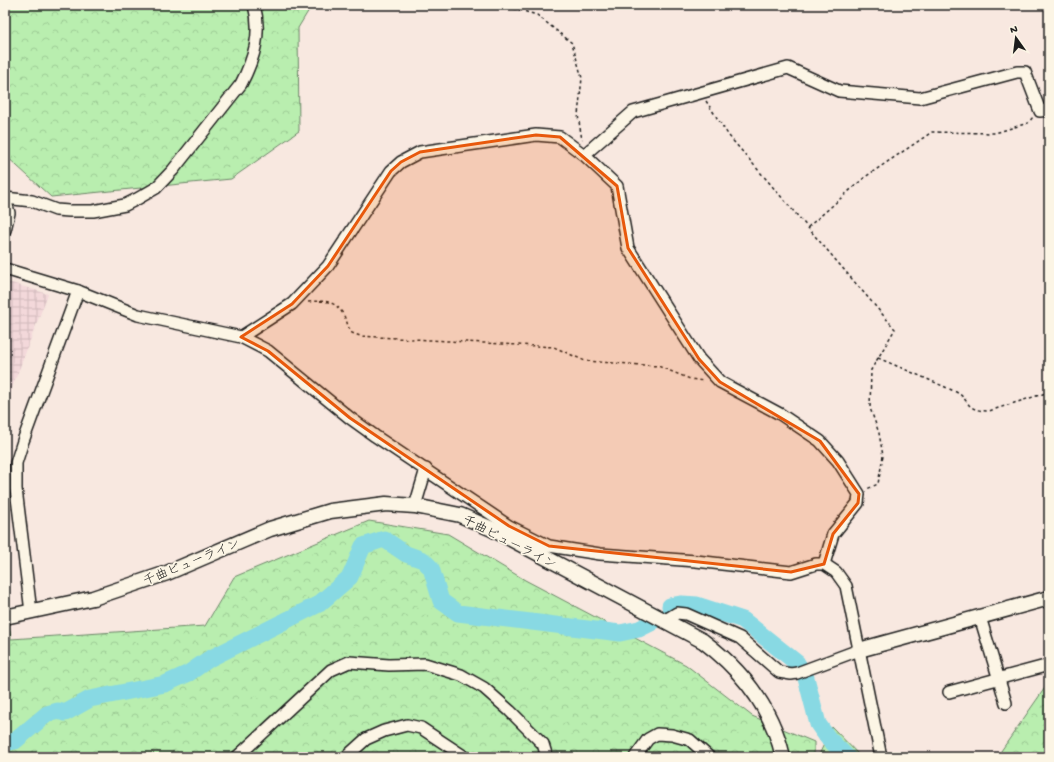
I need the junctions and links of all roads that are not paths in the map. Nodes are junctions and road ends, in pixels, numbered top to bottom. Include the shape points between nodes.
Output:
1 (254, 5) edge
2 (1045, 110) edge
3 (584, 155) junction
4 (5, 198) edge
5 (5, 230) edge
6 (5, 269) edge
7 (78, 291) junction
8 (240, 337) junction
9 (426, 469) junction
10 (415, 506) junction
11 (824, 564) junction
12 (1049, 598) edge
13 (31, 612) junction
14 (5, 617) edge
15 (980, 617) junction
16 (664, 621) junction
17 (859, 650) junction
18 (1049, 665) edge
19 (998, 679) junction
20 (949, 692) dead end
21 (1006, 703) dead end
22 (237, 757) edge
23 (346, 757) edge
24 (465, 757) edge
25 (547, 757) edge
26 (635, 757) edge
27 (709, 757) edge
28 (783, 757) edge
29 (881, 757) edge

1 - 4 street via 258,17 258,35 250,68 241,84 156,188 125,205 93,211 56,210 32,201
2 - 3 street via 1025,72 920,98 839,91 788,68 633,112
3 - 8 street via 560,137 536,135 420,152 401,162 391,171 328,266 292,304
3 - 11 street via 617,186 628,248 698,359 720,382 780,414 820,441 838,461 859,494 858,503 833,534
4 - 5 street via 9,213
6 - 7 street
7 - 8 street via 138,315
7 - 13 street via 16,463 16,489
8 - 9 street via 268,350 350,418
9 - 10 street
9 - 11 street via 509,526 549,546 600,554 696,561 791,572
10 - 13 street, 千曲ビューライン via 386,504 312,516 270,529 167,573 93,598
10 - 16 street, 千曲ビューライン via 460,515 473,521
11 - 17 street via 836,572 846,586
12 - 15 street
13 - 14 street, 千曲ビューライン
15 - 17 street
15 - 19 street
16 - 17 street via 677,613 686,614 740,638 779,672 791,674
16 - 28 street, 千曲ビューライン via 703,641 751,684 780,740
17 - 29 street
18 - 19 street
19 - 20 street
19 - 21 street
22 - 25 street via 331,670 349,662 425,664 461,675 484,688 510,711 543,744
23 - 24 street via 366,739 408,725 420,728
26 - 27 street via 648,739 657,734 690,740

